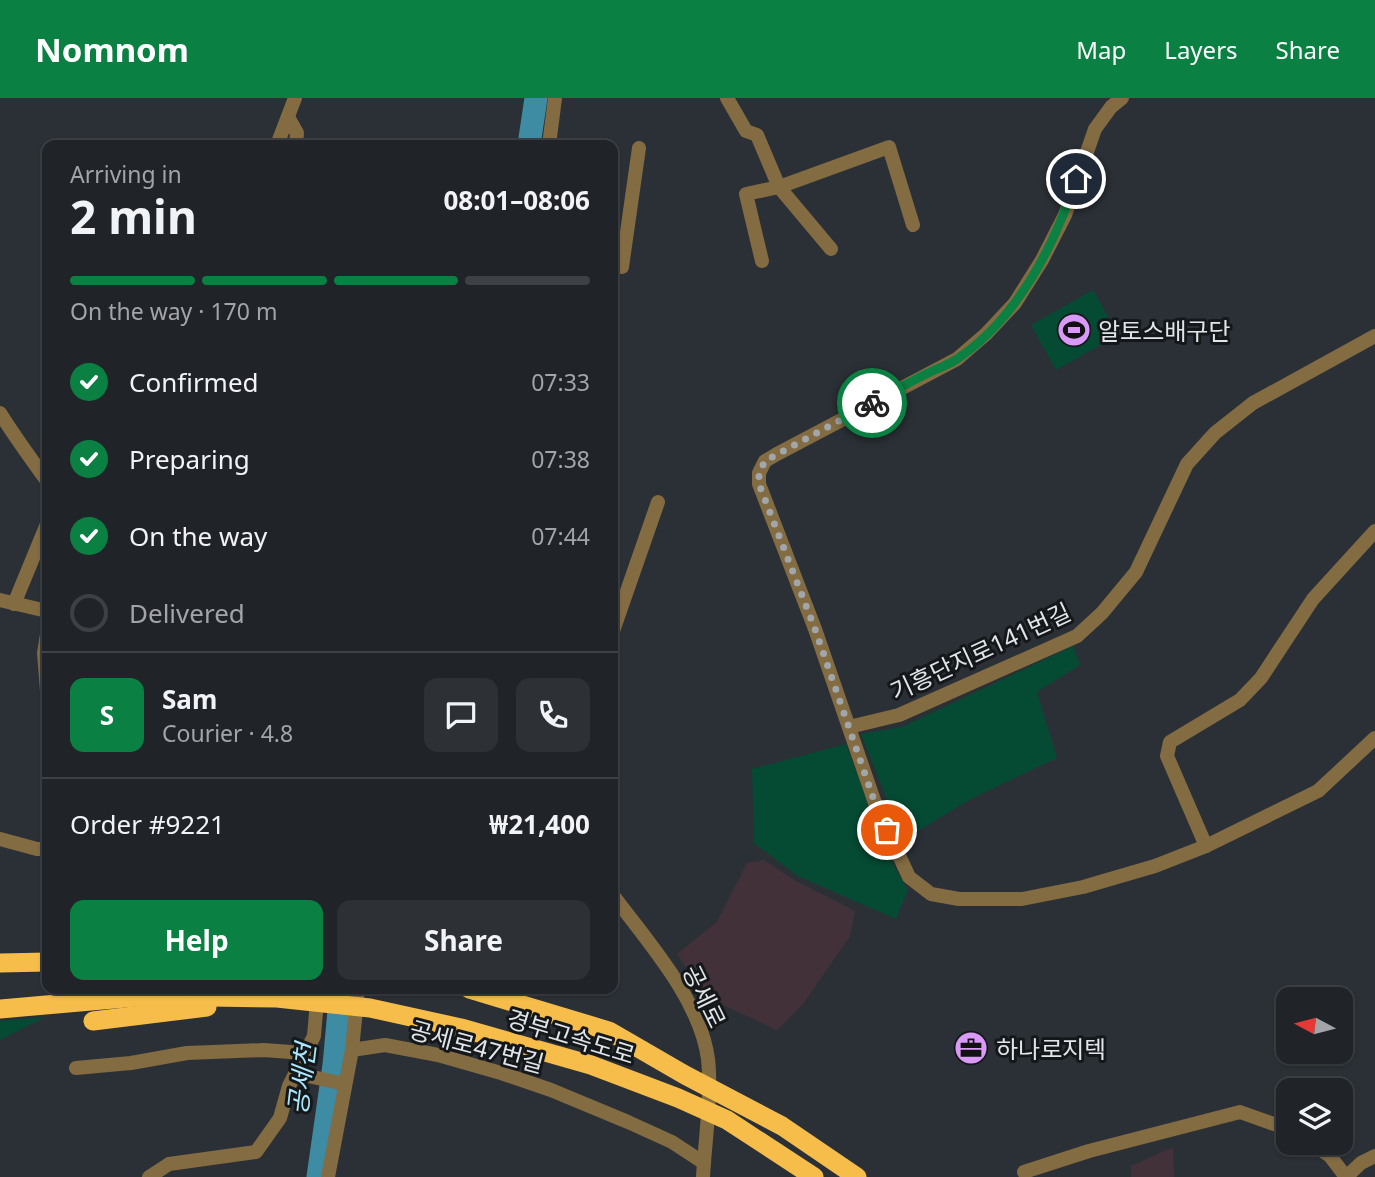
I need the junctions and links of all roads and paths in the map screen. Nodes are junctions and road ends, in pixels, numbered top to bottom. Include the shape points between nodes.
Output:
1 (295, 98) edge
2 (555, 98) edge
3 (727, 98) edge
4 (1122, 98) edge
5 (288, 117) junction
6 (279, 140) edge
7 (296, 140) edge
8 (550, 140) edge
9 (639, 148) dead end
10 (779, 187) junction
11 (913, 225) dead end
12 (831, 249) dead end
13 (762, 261) dead end
14 (618, 267) edge
15 (1375, 336) edge
16 (0, 414) edge
17 (42, 473) edge
18 (658, 502) dead end
19 (1375, 531) edge
20 (42, 534) edge
21 (7, 602) edge
22 (42, 610) edge
23 (618, 617) edge
24 (849, 727) junction
25 (1375, 738) edge
26 (0, 839) edge
27 (1206, 846) junction
28 (42, 849) edge
29 (618, 902) edge
30 (42, 962) edge
31 (0, 963) edge
32 (358, 994) edge
33 (486, 994) edge
34 (312, 995) edge
35 (277, 998) junction
36 (0, 1009) edge
37 (93, 1021) dead end
38 (352, 1050) junction
39 (304, 1053) junction
40 (76, 1068) dead end
41 (296, 1073) junction
42 (344, 1084) junction
43 (1276, 1125) edge
44 (1329, 1155) edge
45 (1375, 1156) edge
46 (704, 1170) edge
47 (1024, 1172) dead end
48 (149, 1177) edge
49 (328, 1177) edge
50 (814, 1177) edge
51 (856, 1177) edge
52 (1346, 1177) edge

1 - 5 street
2 - 8 street
3 - 10 street via 746,131 757,135
4 - 24 street via 1095,129 1065,215 1042,260 1016,303 986,334 957,359 765,461 759,473 759,484
5 - 6 street
5 - 7 street
9 - 14 street via 622,267
10 - 11 street via 889,147
10 - 12 street
10 - 13 street via 746,194
15 - 24 street, 기흥단지로141번길 via 1253,403 1215,433 1187,464 1136,572 1077,636 900,715
16 - 17 street
18 - 23 street
19 - 27 street via 1313,599 1261,678 1240,700 1170,742 1167,756
20 - 21 street
21 - 22 street
24 - 27 street via 876,806 909,877 931,894 1022,899 1083,887
25 - 27 street via 1318,791
26 - 28 street
29 - 46 street, 공세로 via 670,972 696,1018 708,1059
30 - 31 highway
32 - 38 street
33 - 51 highway, 경부고속도로 via 609,1031 782,1126
34 - 35 highway, 경부고속도로
34 - 39 street via 314,1036
34 - 50 highway, 경부고속도로 via 461,1028 591,1065 727,1120
35 - 36 highway, 경부고속도로 via 148,996
35 - 37 highway
38 - 42 street
38 - 46 street, 공세로47번길 via 385,1045 514,1077 672,1142
39 - 40 street via 187,1053
39 - 41 street
41 - 42 street
41 - 48 street via 280,1118 256,1152 169,1164
42 - 49 street
43 - 47 street via 1240,1112
44 - 52 street
45 - 52 street

